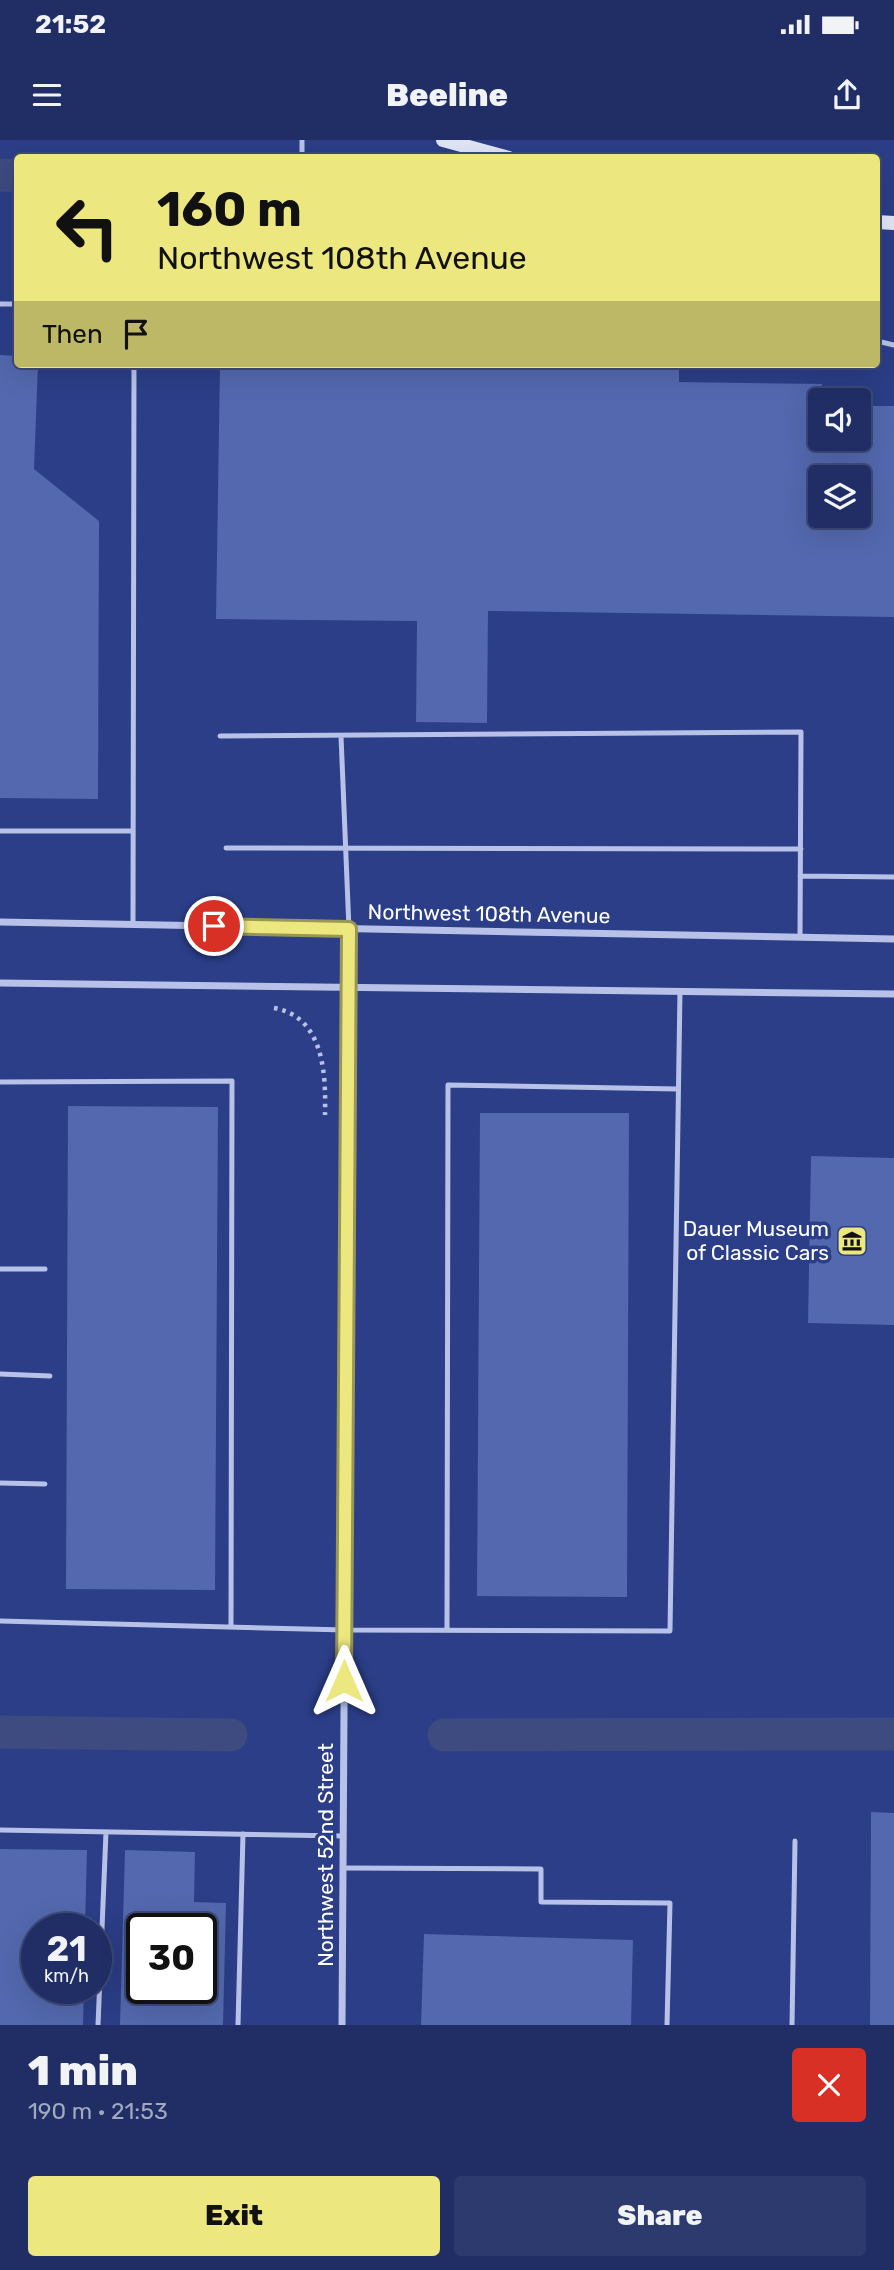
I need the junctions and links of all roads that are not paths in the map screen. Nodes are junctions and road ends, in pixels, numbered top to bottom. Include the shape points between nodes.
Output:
1 (443, 140) edge
2 (494, 154) edge
3 (134, 368) edge
4 (220, 736) dead end
5 (341, 736) junction
6 (0, 831) edge
7 (133, 831) junction
8 (226, 848) dead end
9 (345, 848) junction
10 (801, 849) junction
11 (800, 876) junction
12 (894, 877) edge
13 (0, 922) edge
14 (133, 925) junction
15 (349, 929) junction
16 (800, 937) junction
17 (894, 939) edge
18 (0, 983) edge
19 (349, 988) junction
20 (680, 991) junction
21 (894, 993) edge
22 (0, 1082) edge
23 (678, 1089) junction
24 (0, 1269) edge
25 (45, 1269) dead end
26 (0, 1374) edge
27 (50, 1376) dead end
28 (0, 1483) edge
29 (45, 1484) dead end
30 (0, 1621) edge
31 (231, 1627) junction
32 (345, 1630) junction
33 (447, 1630) junction
34 (0, 1830) edge
35 (106, 1832) junction
36 (243, 1834) junction
37 (343, 1836) junction
38 (795, 1841) dead end
39 (343, 1868) junction
40 (98, 2025) edge
41 (238, 2025) edge
42 (342, 2025) edge
43 (667, 2025) edge
44 (792, 2025) edge

1 - 2 main road
3 - 7 lane
4 - 5 lane
5 - 9 lane
5 - 10 lane via 801,732
6 - 7 lane
7 - 14 lane
8 - 9 lane
9 - 10 lane
9 - 15 lane
10 - 11 lane
11 - 12 lane
11 - 16 lane
13 - 14 street, Northwest 108th Avenue
14 - 15 street, Northwest 108th Avenue
15 - 16 street, Northwest 108th Avenue
15 - 19 street, Northwest 52nd Street
16 - 17 street, Northwest 108th Avenue
18 - 19 street
19 - 20 street
19 - 32 street, Northwest 52nd Street
20 - 21 street
20 - 23 lane
22 - 31 lane via 232,1081
23 - 33 lane via 670,1631
23 - 33 lane via 448,1085
24 - 25 lane
26 - 27 lane
28 - 29 lane
30 - 31 lane
31 - 32 lane
32 - 33 lane
32 - 37 street, Northwest 52nd Street
34 - 35 lane
35 - 36 lane
35 - 40 lane
36 - 37 lane
36 - 41 lane
37 - 39 street, Northwest 52nd Street
38 - 44 lane
39 - 42 street, Northwest 52nd Street
39 - 43 lane via 541,1870 541,1902 670,1903

